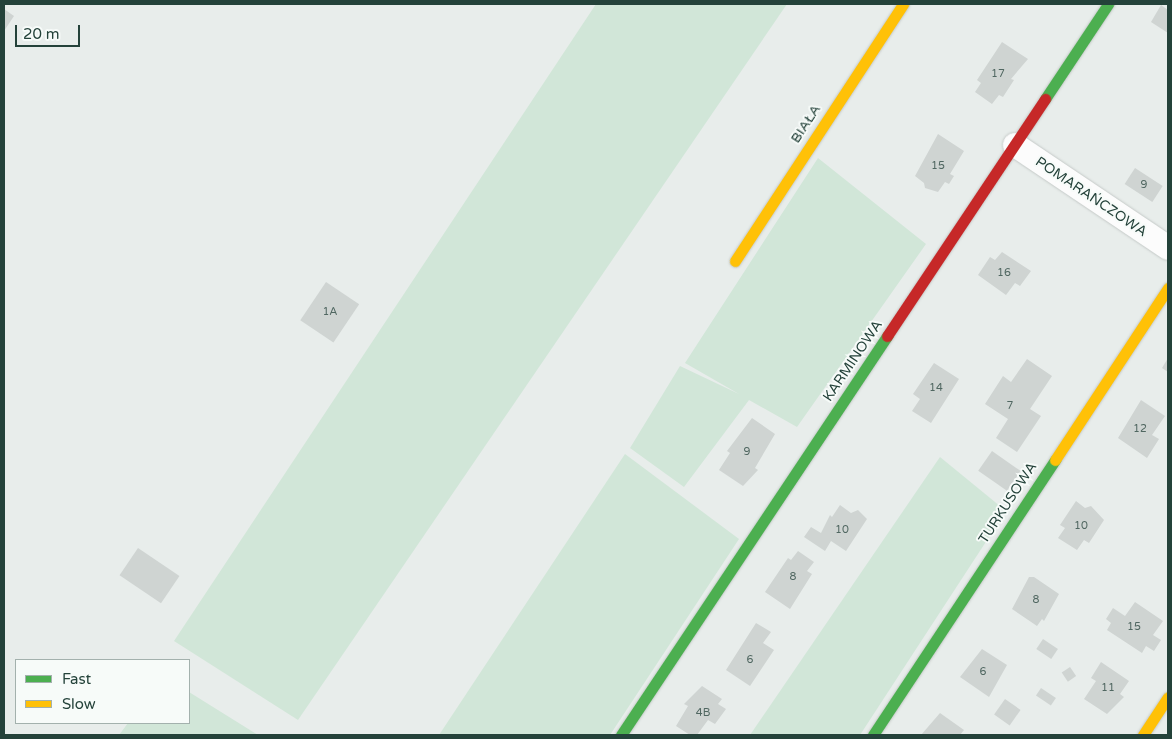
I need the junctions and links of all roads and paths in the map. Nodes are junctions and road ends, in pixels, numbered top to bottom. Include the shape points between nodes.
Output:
1 (903, 4) edge
2 (1108, 4) edge
3 (1014, 145) junction
4 (1168, 248) edge
5 (735, 260) dead end
6 (1168, 288) edge
7 (1168, 698) edge
8 (622, 735) edge
9 (873, 735) edge
10 (1143, 735) edge

1 - 5 street, BIAŁA
2 - 3 street, KARMINOWA
3 - 4 street, POMARAŃCZOWA
3 - 8 street, KARMINOWA
6 - 9 street, TURKUSOWA
7 - 10 street

